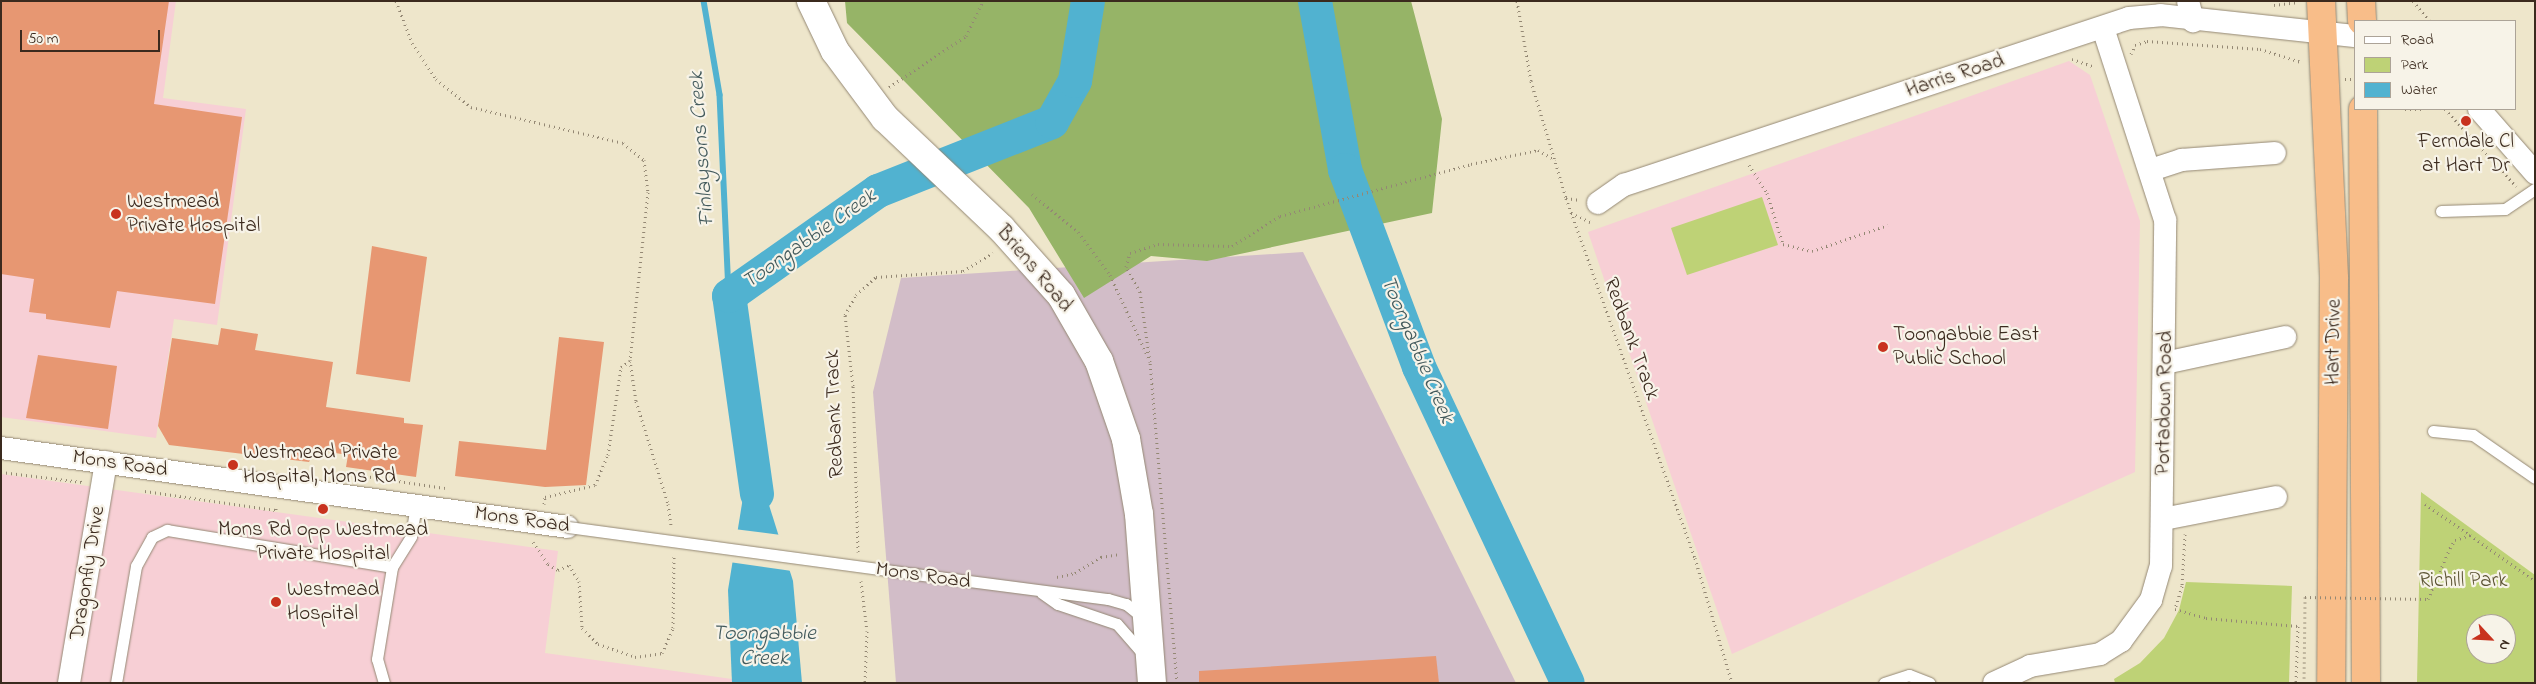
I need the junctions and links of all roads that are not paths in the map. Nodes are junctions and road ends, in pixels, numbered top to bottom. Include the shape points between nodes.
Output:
1 (811, 1) edge
2 (2361, 1) edge
3 (2310, 2) edge
4 (2191, 11) edge
5 (2362, 20) edge
6 (2103, 28) junction
7 (2324, 36) junction
8 (2354, 36) edge
9 (2363, 110) edge
10 (2480, 110) edge
11 (2274, 153) dead end
12 (2151, 170) junction
13 (2535, 173) edge
14 (2535, 189) edge
15 (1598, 204) dead end
16 (2441, 211) dead end
17 (2285, 337) dead end
18 (2166, 363) junction
19 (2433, 432) dead end
20 (1, 448) edge
21 (106, 462) junction
22 (2535, 478) edge
23 (2276, 498) dead end
24 (416, 505) junction
25 (2163, 519) junction
26 (568, 526) joint
27 (392, 567) junction
28 (1042, 593) junction
29 (1147, 622) junction
30 (1151, 674) edge
31 (70, 683) edge
32 (116, 683) edge
33 (384, 683) edge
34 (1884, 683) edge
35 (1930, 683) edge
36 (1994, 683) edge
37 (2331, 683) edge
38 (2366, 683) edge

1 - 29 street, Briens Road via 835,51 885,118 1001,228 1061,295 1099,361 1126,439 1139,514
2 - 5 highway
3 - 7 highway, Hart Drive
4 - 6 street, Harris Road via 2129,18
4 - 7 street, Harris Road
6 - 12 street, Portadown Road
6 - 15 street, Harris Road via 1624,185
7 - 8 street, Harris Road
7 - 37 highway, Hart Drive via 2334,279
9 - 38 highway, Hart Drive
10 - 13 street
11 - 12 street via 2182,160
12 - 18 street, Portadown Road via 2166,228
14 - 16 lane via 2505,209
17 - 18 street
18 - 25 street, Portadown Road
19 - 22 lane via 2473,435
20 - 21 street, Mons Road
21 - 24 street, Mons Road
21 - 31 street, Dragonfly Drive
23 - 25 street
24 - 26 street, Mons Road via 537,514
24 - 27 lane via 411,536
25 - 36 street, Portadown Road via 2161,566 2151,600 2121,641 2100,654 2030,666
26 - 28 lane, Mons Road, bridge
27 - 32 lane via 167,530 152,537 138,558
27 - 33 lane via 377,659
28 - 29 lane, Mons Road via 1057,591 1108,599 1126,604
28 - 30 lane, Mons Road via 1058,604 1117,624
29 - 30 street, Briens Road
34 - 35 lane via 1909,675

